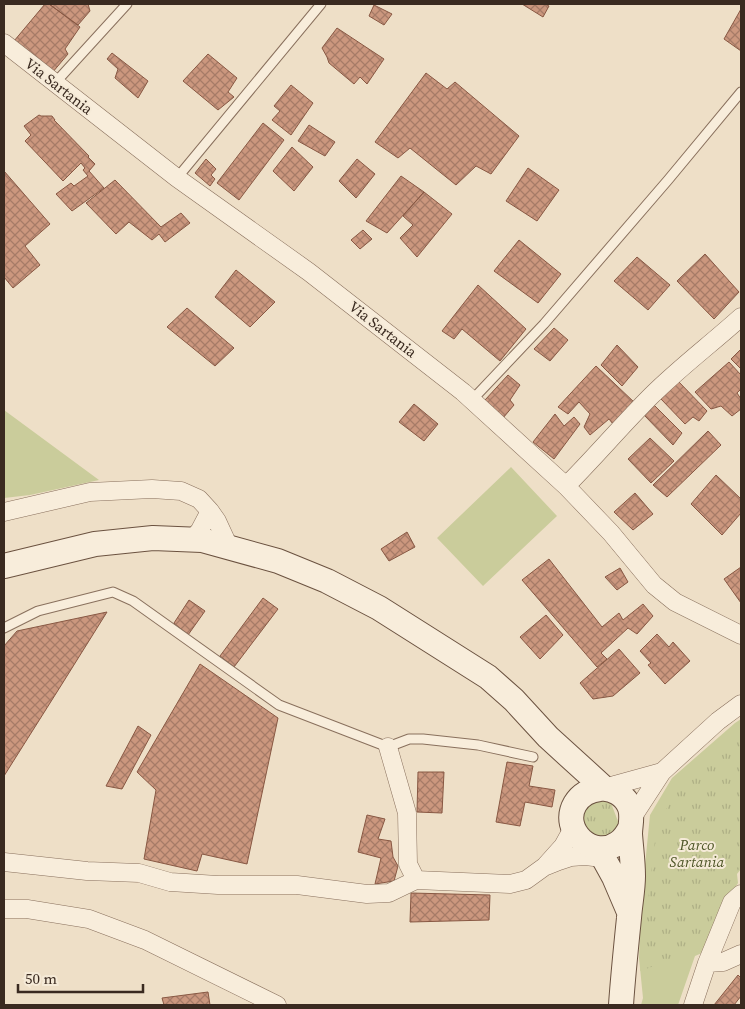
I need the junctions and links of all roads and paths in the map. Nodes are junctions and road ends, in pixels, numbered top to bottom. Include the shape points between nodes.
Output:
1 (127, 4) edge
2 (321, 4) edge
3 (4, 43) edge
4 (54, 83) junction
5 (741, 92) edge
6 (177, 178) junction
7 (741, 317) edge
8 (472, 400) junction
9 (566, 486) junction
10 (210, 511) junction
11 (4, 512) edge
12 (192, 540) junction
13 (228, 547) junction
14 (4, 566) edge
15 (4, 628) edge
16 (741, 635) edge
17 (741, 704) edge
18 (548, 737) junction
19 (388, 747) junction
20 (533, 757) dead end
21 (662, 772) junction
22 (604, 788) junction
23 (580, 797) junction
24 (631, 823) junction
25 (573, 828) junction
26 (600, 853) junction
27 (4, 862) edge
28 (544, 867) junction
29 (416, 880) junction
30 (741, 894) edge
31 (4, 910) edge
32 (630, 913) junction
33 (741, 954) edge
34 (708, 963) junction
35 (277, 1005) edge
36 (620, 1005) edge
37 (693, 1005) edge

1 - 4 lane
2 - 6 lane
3 - 4 street, Via Sartania
4 - 6 street, Via Sartania
5 - 8 lane via 544,324
6 - 8 street, Via Sartania via 309,272
7 - 9 street via 652,394
8 - 9 street, Via Sartania
9 - 16 street, Via Sartania via 654,585 675,602
10 - 11 street via 199,499 181,491 152,489 90,492
10 - 12 street
10 - 13 street
12 - 13 street
12 - 14 street via 154,538 95,544
13 - 18 street via 278,561 327,581 378,608 488,677
15 - 19 lane via 38,611 113,592 133,601 279,705
17 - 21 street
18 - 22 street
18 - 23 street
19 - 20 lane via 408,739 423,739 478,745
19 - 29 street via 407,814 408,864
21 - 22 street
21 - 24 street
22 - 23 street via 591,790
22 - 24 street via 623,797 630,807
23 - 25 street via 571,817
24 - 26 street via 625,837
24 - 32 street via 633,877
25 - 26 street via 578,838
25 - 28 street via 558,853
26 - 28 street via 571,857
26 - 32 street
27 - 29 street via 139,873 170,882 297,885 368,894 389,893
28 - 29 street via 526,880 510,884
30 - 34 street via 732,902
31 - 35 street via 88,919 145,940
32 - 36 street
33 - 34 street via 723,962
34 - 37 street

